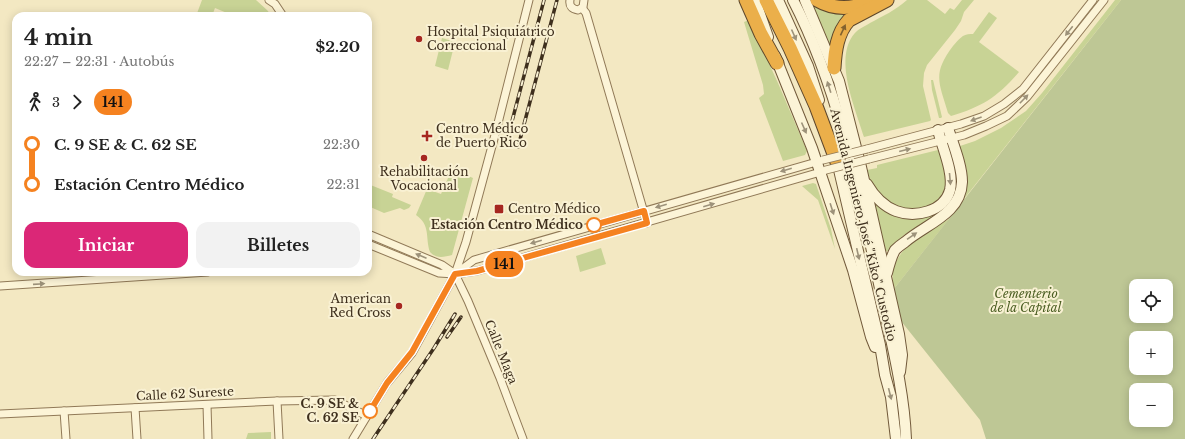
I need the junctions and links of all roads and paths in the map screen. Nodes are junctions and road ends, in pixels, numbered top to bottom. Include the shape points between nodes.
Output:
1 (529, 0) edge
2 (570, 0) edge
3 (584, 0) edge
4 (746, 0) edge
5 (755, 0) edge
6 (766, 0) edge
7 (778, 0) edge
8 (793, 0) edge
9 (805, 0) edge
10 (818, 0) edge
11 (871, 0) edge
12 (887, 0) edge
13 (1093, 0) edge
14 (1104, 0) edge
15 (274, 1) edge
16 (582, 8) junction
17 (281, 12) edge
18 (777, 63) junction
19 (834, 68) junction
20 (948, 128) junction
21 (938, 130) junction
22 (951, 138) junction
23 (941, 141) junction
24 (820, 161) junction
25 (837, 162) junction
26 (861, 167) junction
27 (823, 171) junction
28 (644, 211) junction
29 (647, 223) junction
30 (372, 236) edge
31 (372, 246) edge
32 (455, 274) junction
33 (149, 276) edge
34 (886, 279) junction
35 (0, 286) edge
36 (885, 375) junction
37 (899, 378) junction
38 (277, 401) junction
39 (208, 405) junction
40 (136, 408) junction
41 (64, 411) junction
42 (0, 414) edge
43 (367, 416) junction
44 (66, 439) edge
45 (137, 439) edge
46 (208, 439) edge
47 (279, 439) edge
48 (353, 439) edge
49 (522, 439) edge
50 (896, 439) edge
51 (906, 439) edge

1 - 32 street via 495,135
2 - 16 street via 573,8
3 - 16 street
4 - 18 highway
5 - 18 main road
6 - 25 highway via 806,84
7 -> 25 main road, Avenida Ingeniero José "Kiko" Custodio via 808,66
37 -> 8 main road, Avenida Ingeniero José "Kiko" Custodio via 869,237 839,118 817,51
9 - 19 main road
10 - 11 highway via 842,8
19 -> 12 highway via 837,44 845,25 849,20
13 -> 20 street via 1023,89 984,116
22 -> 14 street via 1007,116 1027,97
15 - 17 street
16 - 28 street via 586,13
18 -> 24 main road
19 - 26 main road
20 - 21 street
20 - 22 main road
21 - 23 main road
21 - 24 street, bridge
22 - 23 street
34 -> 22 main road via 889,262 896,249 945,215 960,195 962,180
23 -> 26 main road via 948,165 950,191 942,204 930,211 896,211 884,204 868,185
27 -> 23 street, bridge
24 - 27 main road
24 -> 28 street
25 -> 36 main road, Avenida Ingeniero José "Kiko" Custodio
26 - 34 main road
29 -> 27 street
27 -> 36 main road via 870,337
28 - 29 street
28 -> 32 street via 474,260
29 - 32 street via 477,271
32 -> 30 street via 442,265
31 - 32 street via 438,273
32 - 43 street via 412,352 387,383
32 - 49 street, Calle Maga via 500,378
35 -> 33 street
34 - 37 main road via 902,355
36 -> 50 main road, Avenida Ingeniero José "Kiko" Custodio via 892,397
37 - 51 main road, Avenida Ingeniero José "Kiko" Custodio
38 - 39 street, Calle 62 Sureste
38 - 43 street, Calle 62 Sureste via 334,400
38 - 47 street
39 - 40 street, Calle 62 Sureste
39 - 46 street
40 - 41 street, Calle 62 Sureste
40 - 45 street
41 - 42 street, Calle 62 Sureste
41 - 44 street
43 - 48 street

